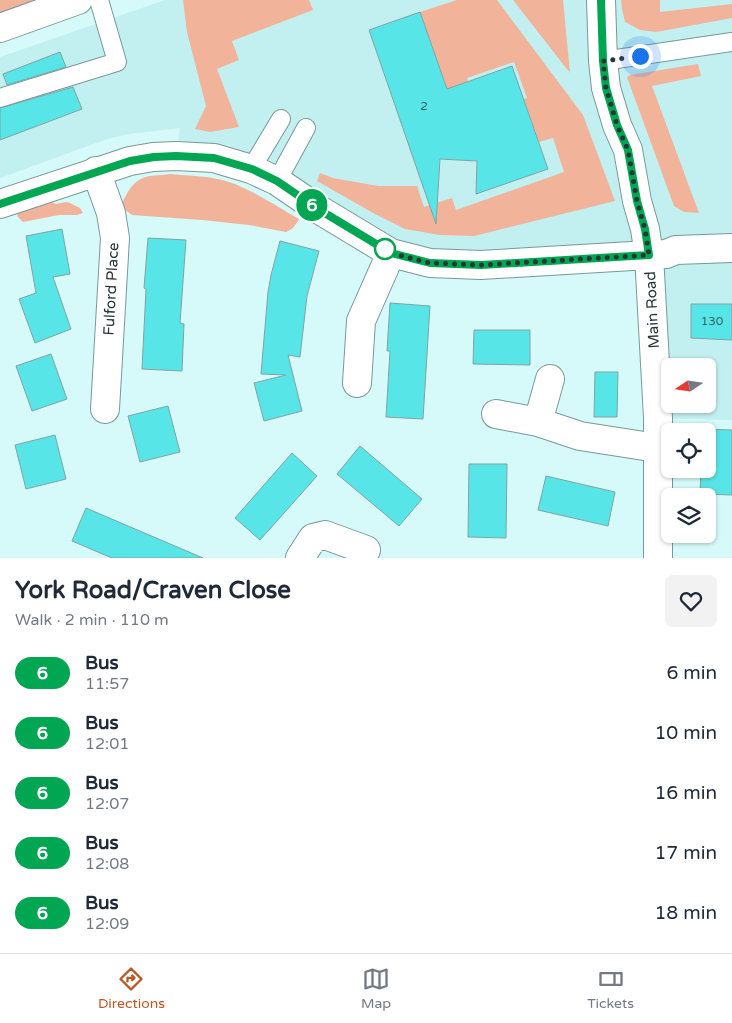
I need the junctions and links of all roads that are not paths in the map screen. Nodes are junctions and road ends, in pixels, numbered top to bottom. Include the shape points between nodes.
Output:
1 (78, 0) edge
2 (99, 0) edge
3 (601, 0) edge
4 (0, 28) edge
5 (732, 42) edge
6 (603, 61) junction
7 (0, 98) edge
8 (281, 119) dead end
9 (306, 128) dead end
10 (252, 169) junction
11 (96, 171) junction
12 (277, 181) junction
13 (0, 204) edge
14 (732, 248) edge
15 (391, 253) junction
16 (649, 255) junction
17 (550, 379) dead end
18 (357, 383) dead end
19 (105, 409) dead end
20 (496, 414) dead end
21 (538, 422) junction
22 (658, 448) junction
23 (366, 550) dead end
24 (300, 558) edge
25 (658, 558) edge

1 - 4 main road
2 - 7 lane via 117,62
3 - 6 main road
5 - 6 lane
6 - 16 main road via 606,88 628,150
8 - 10 lane
9 - 12 lane
10 - 11 main road via 214,158 176,156 130,161
10 - 12 main road
11 - 13 main road
11 - 19 main road, Fulford Place via 115,238
12 - 15 main road
14 - 16 main road, Main Road via 676,250
15 - 16 main road via 430,263 481,265
15 - 18 main road via 361,321
16 - 22 main road, Main Road
17 - 21 main road
20 - 21 main road
21 - 22 main road via 580,436
22 - 25 main road, Main Road
23 - 24 main road via 325,535 313,538

